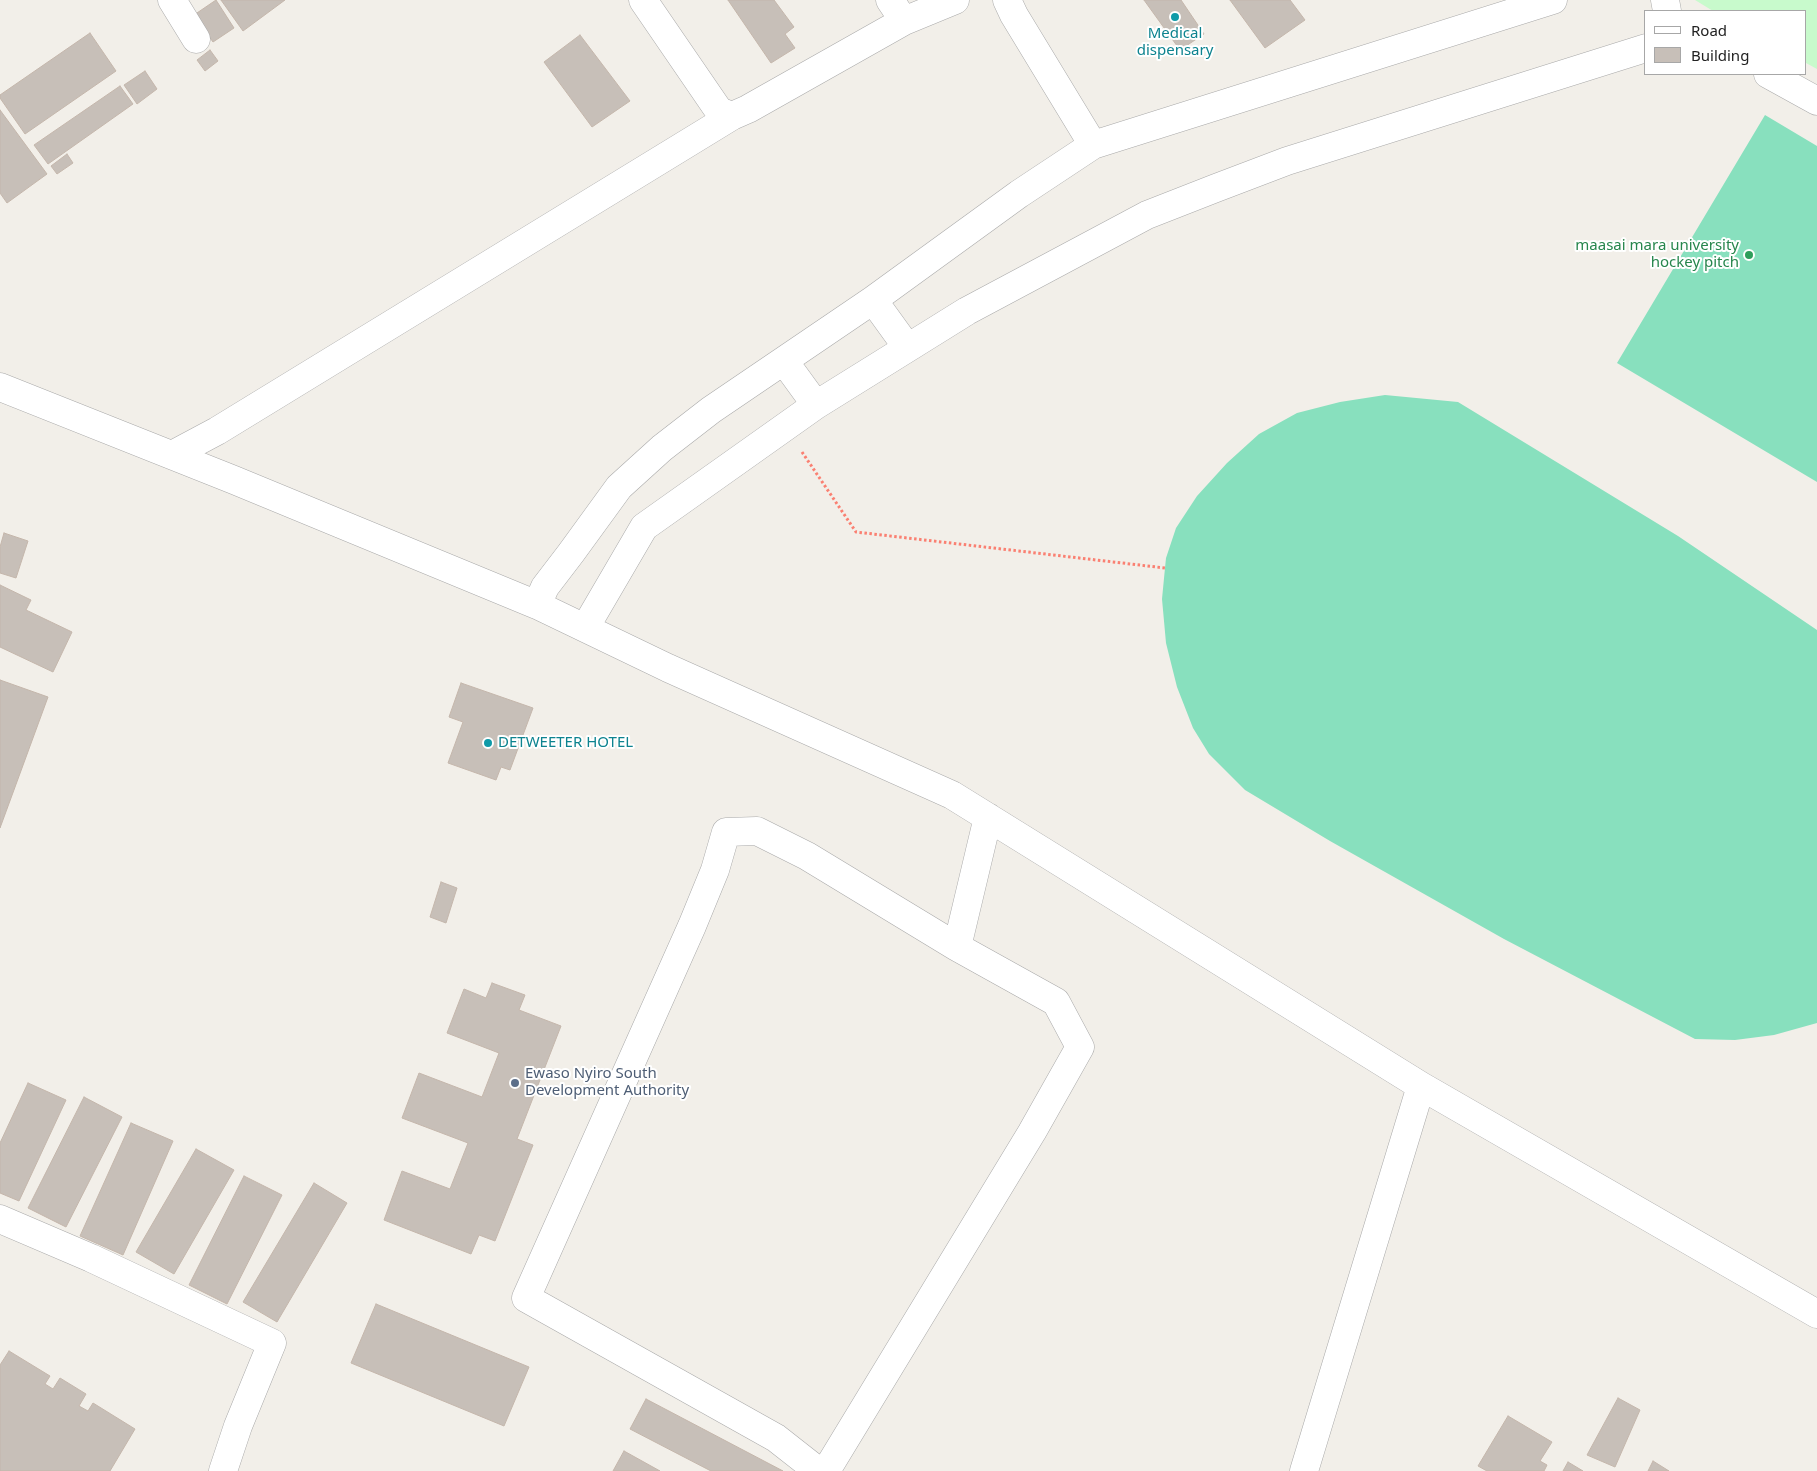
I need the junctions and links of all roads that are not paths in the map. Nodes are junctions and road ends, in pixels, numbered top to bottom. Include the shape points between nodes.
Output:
1 (172, 0) edge
2 (643, 0) edge
3 (955, 0) edge
4 (1007, 0) edge
5 (1553, 0) edge
6 (1490, 9) edge
7 (897, 10) edge
8 (196, 39) dead end
9 (1644, 49) edge
10 (1770, 75) edge
11 (1817, 101) edge
12 (732, 116) junction
13 (1093, 145) junction
14 (873, 300) junction
15 (907, 347) junction
16 (784, 361) junction
17 (0, 387) edge
18 (816, 405) junction
19 (172, 455) junction
20 (610, 499) junction
21 (644, 527) junction
22 (537, 604) junction
23 (585, 628) junction
24 (988, 817) junction
25 (957, 947) junction
26 (1421, 1086) junction
27 (0, 1219) edge
28 (1817, 1314) edge
29 (223, 1471) edge
30 (818, 1471) edge
31 (826, 1471) edge
32 (1304, 1471) edge

1 - 8 street
2 - 12 street via 719,111
3 - 7 street
4 - 13 street
5 - 6 street
6 - 13 street
7 - 12 street via 748,109
9 - 15 street via 1287,161 1147,216 967,311
10 - 11 street
12 - 19 street via 225,426
13 - 14 street via 1019,194
14 - 15 street
14 - 16 street
15 - 18 street
16 - 18 street
16 - 20 street via 710,410 662,448
17 - 19 street
18 - 21 street
19 - 22 street
20 - 21 street
20 - 22 street via 545,587
21 - 23 street
22 - 23 street
23 - 24 street via 952,795
24 - 25 street
24 - 26 street
25 - 30 street via 808,856 756,831 726,832 715,870 692,926 526,1298 776,1438
25 - 31 street via 1056,1002 1080,1047 1032,1132
26 - 28 street
26 - 32 street
27 - 29 street via 272,1343

